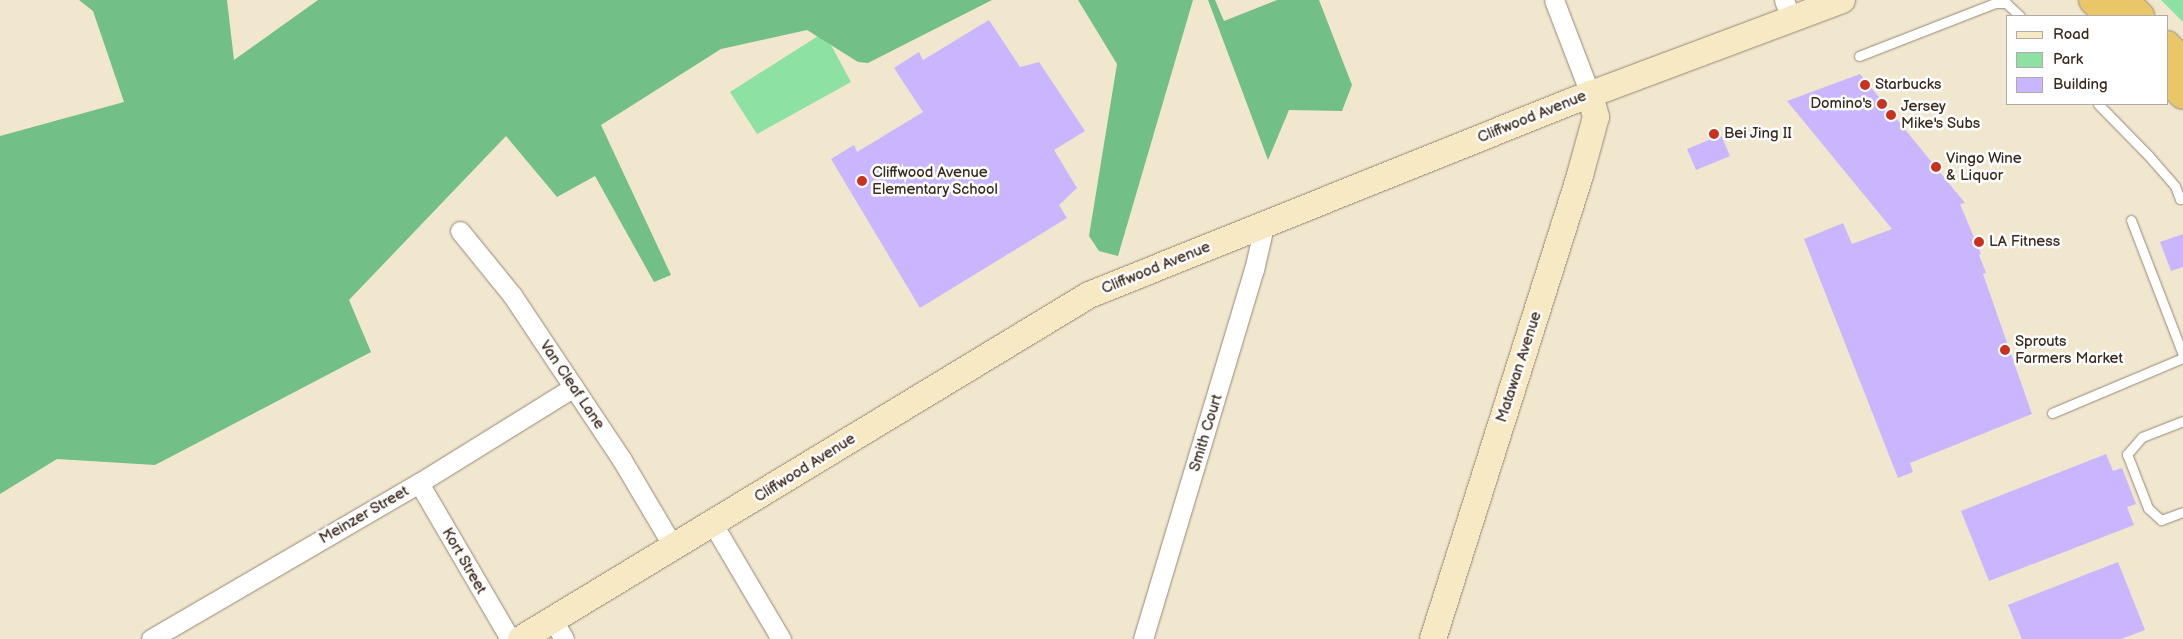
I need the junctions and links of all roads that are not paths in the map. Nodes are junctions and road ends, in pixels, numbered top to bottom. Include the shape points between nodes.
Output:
1 (1554, 0) edge
2 (1842, 0) edge
3 (2093, 0) edge
4 (2124, 0) edge
5 (1787, 9) edge
6 (2019, 15) edge
7 (2107, 15) edge
8 (2139, 15) edge
9 (2168, 46) edge
10 (1860, 56) dead end
11 (2183, 62) edge
12 (2168, 79) edge
13 (1590, 94) junction
14 (2183, 95) edge
15 (2099, 105) edge
16 (2183, 198) edge
17 (2130, 220) dead end
18 (1264, 226) junction
19 (460, 231) dead end
20 (2183, 357) edge
21 (574, 386) junction
22 (2052, 413) dead end
23 (2183, 421) edge
24 (419, 483) junction
25 (2183, 512) edge
26 (713, 524) junction
27 (674, 548) junction
28 (559, 630) edge
29 (151, 639) edge
30 (510, 639) edge
31 (521, 639) edge
32 (781, 639) edge
33 (1143, 639) edge
34 (1433, 639) edge

1 - 13 street
2 - 5 main road, Cliffwood Avenue
3 - 7 highway
4 - 8 highway
5 - 13 main road, Cliffwood Avenue
6 - 10 lane via 2006,3 1995,3
9 - 11 highway
12 - 14 highway
13 - 18 main road, Cliffwood Avenue
13 - 34 main road, Matawan Avenue via 1596,117 1580,175
15 - 16 lane via 2175,186 2180,199
17 - 20 lane
18 - 26 main road, Cliffwood Avenue via 1089,295
18 - 33 street, Smith Court via 1249,289
19 - 21 street, Van Cleaf Lane via 512,295
20 - 22 lane
21 - 24 street, Meinzer Street
21 - 27 street, Van Cleaf Lane
23 - 25 lane via 2142,437 2127,454 2148,508 2161,520
24 - 29 street, Meinzer Street
24 - 30 street, Kort Street
26 - 27 main road, Cliffwood Avenue
26 - 32 street
27 - 28 main road, Cliffwood Avenue
28 - 31 main road, Cliffwood Avenue

